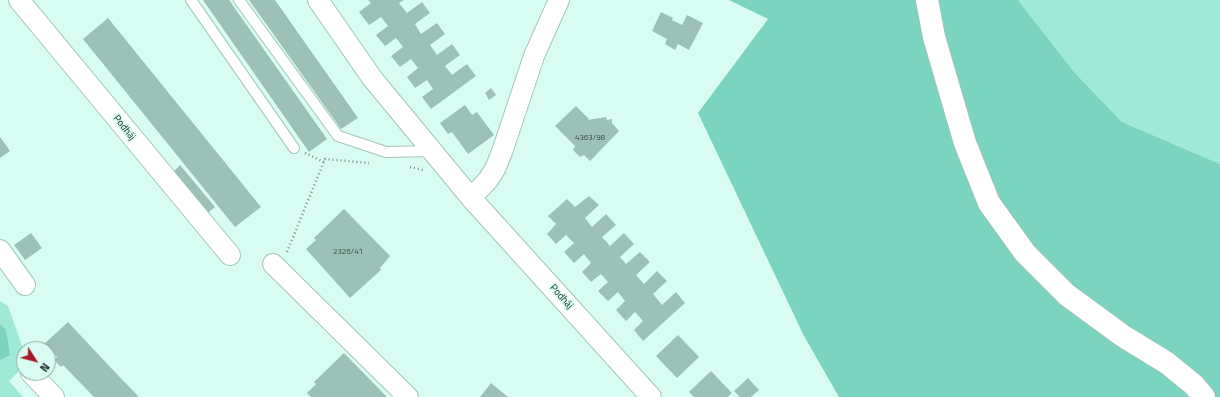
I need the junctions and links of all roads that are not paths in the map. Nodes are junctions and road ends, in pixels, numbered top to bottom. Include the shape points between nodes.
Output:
1 (19, 0) edge
2 (191, 0) edge
3 (239, 0) edge
4 (318, 0) edge
5 (559, 0) edge
6 (927, 0) edge
7 (294, 148) road end
8 (433, 151) junction
9 (471, 198) junction
10 (0, 250) edge
11 (230, 255) dead end
12 (280, 259) road end
13 (24, 285) dead end
14 (39, 381) edge
15 (54, 397) edge
16 (408, 397) edge
17 (651, 397) edge
18 (1204, 397) edge

1 - 11 street, Podháj
2 - 7 lane
3 - 8 lane via 338,136 386,152
4 - 8 street, Podháj via 372,78
5 - 9 street via 534,56 495,169
6 - 18 street via 934,37 965,143 989,203 1025,253 1067,295 1123,336 1167,363
8 - 9 street, Podháj
9 - 17 street, Podháj
10 - 13 street
12 - 16 street
14 - 15 street

